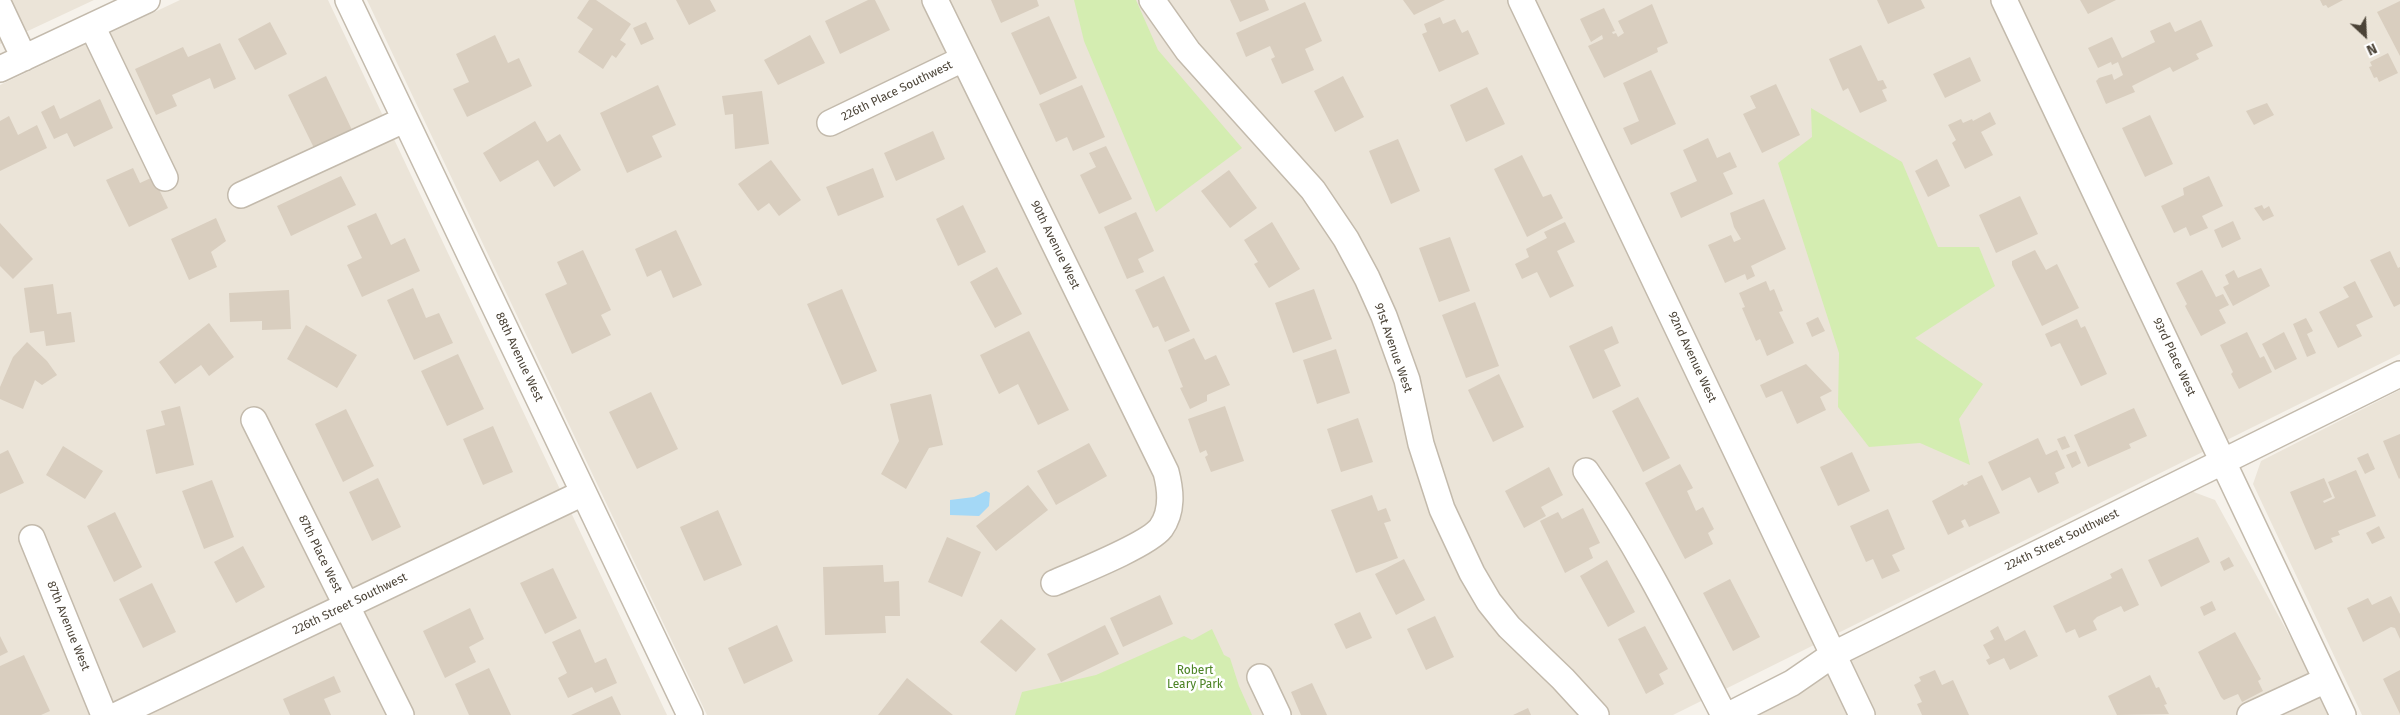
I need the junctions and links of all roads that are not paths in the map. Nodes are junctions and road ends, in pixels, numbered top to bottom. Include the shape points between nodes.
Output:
1 (147, 0) edge
2 (348, 0) edge
3 (935, 0) edge
4 (1152, 0) edge
5 (1521, 0) edge
6 (2004, 0) edge
7 (0, 6) edge
8 (92, 26) junction
9 (24, 58) junction
10 (963, 59) junction
11 (0, 69) edge
12 (404, 120) junction
13 (830, 123) dead end
14 (165, 178) dead end
15 (241, 195) dead end
16 (2400, 374) edge
17 (254, 420) dead end
18 (2223, 460) junction
19 (1586, 471) dead end
20 (582, 493) junction
21 (32, 538) dead end
22 (1054, 583) dead end
23 (346, 606) junction
24 (1834, 654) junction
25 (1260, 677) dead end
26 (2326, 680) junction
27 (104, 715) edge
28 (117, 715) edge
29 (401, 715) edge
30 (690, 715) edge
31 (1278, 715) edge
32 (1596, 715) edge
33 (1724, 715) edge
34 (1730, 715) edge
35 (1862, 715) edge
36 (2250, 715) edge
37 (2343, 715) edge

1 - 8 street
2 - 12 street, 88th Avenue West
3 - 10 street, 90th Avenue West
4 - 32 street, 91st Avenue West via 1188,51 1313,190 1346,239 1384,316 1407,380 1421,444 1442,509 1472,573 1509,628
5 - 24 street, 92nd Avenue West
6 - 18 street, 93rd Place West
7 - 9 street
8 - 9 street
8 - 14 street
9 - 11 street
10 - 13 street, 226th Place Southwest
10 - 22 street, 90th Avenue West via 1166,472 1171,492 1165,521 1153,536
12 - 15 street
12 - 20 street, 88th Avenue West
16 - 18 street, 224th Street Southwest
17 - 23 street, 87th Place West
18 - 24 street, 224th Street Southwest
18 - 26 street, 93rd Place West
19 - 33 street via 1666,600
20 - 23 street, 226th Street Southwest
20 - 30 street, 88th Avenue West
21 - 27 street, 87th Avenue West
23 - 28 street, 226th Street Southwest
23 - 29 street, 87th Place West
24 - 34 street, 224th Street Southwest via 1792,683
24 - 35 street, 92nd Avenue West
25 - 31 street
26 - 36 street
26 - 37 street, 93rd Place West

